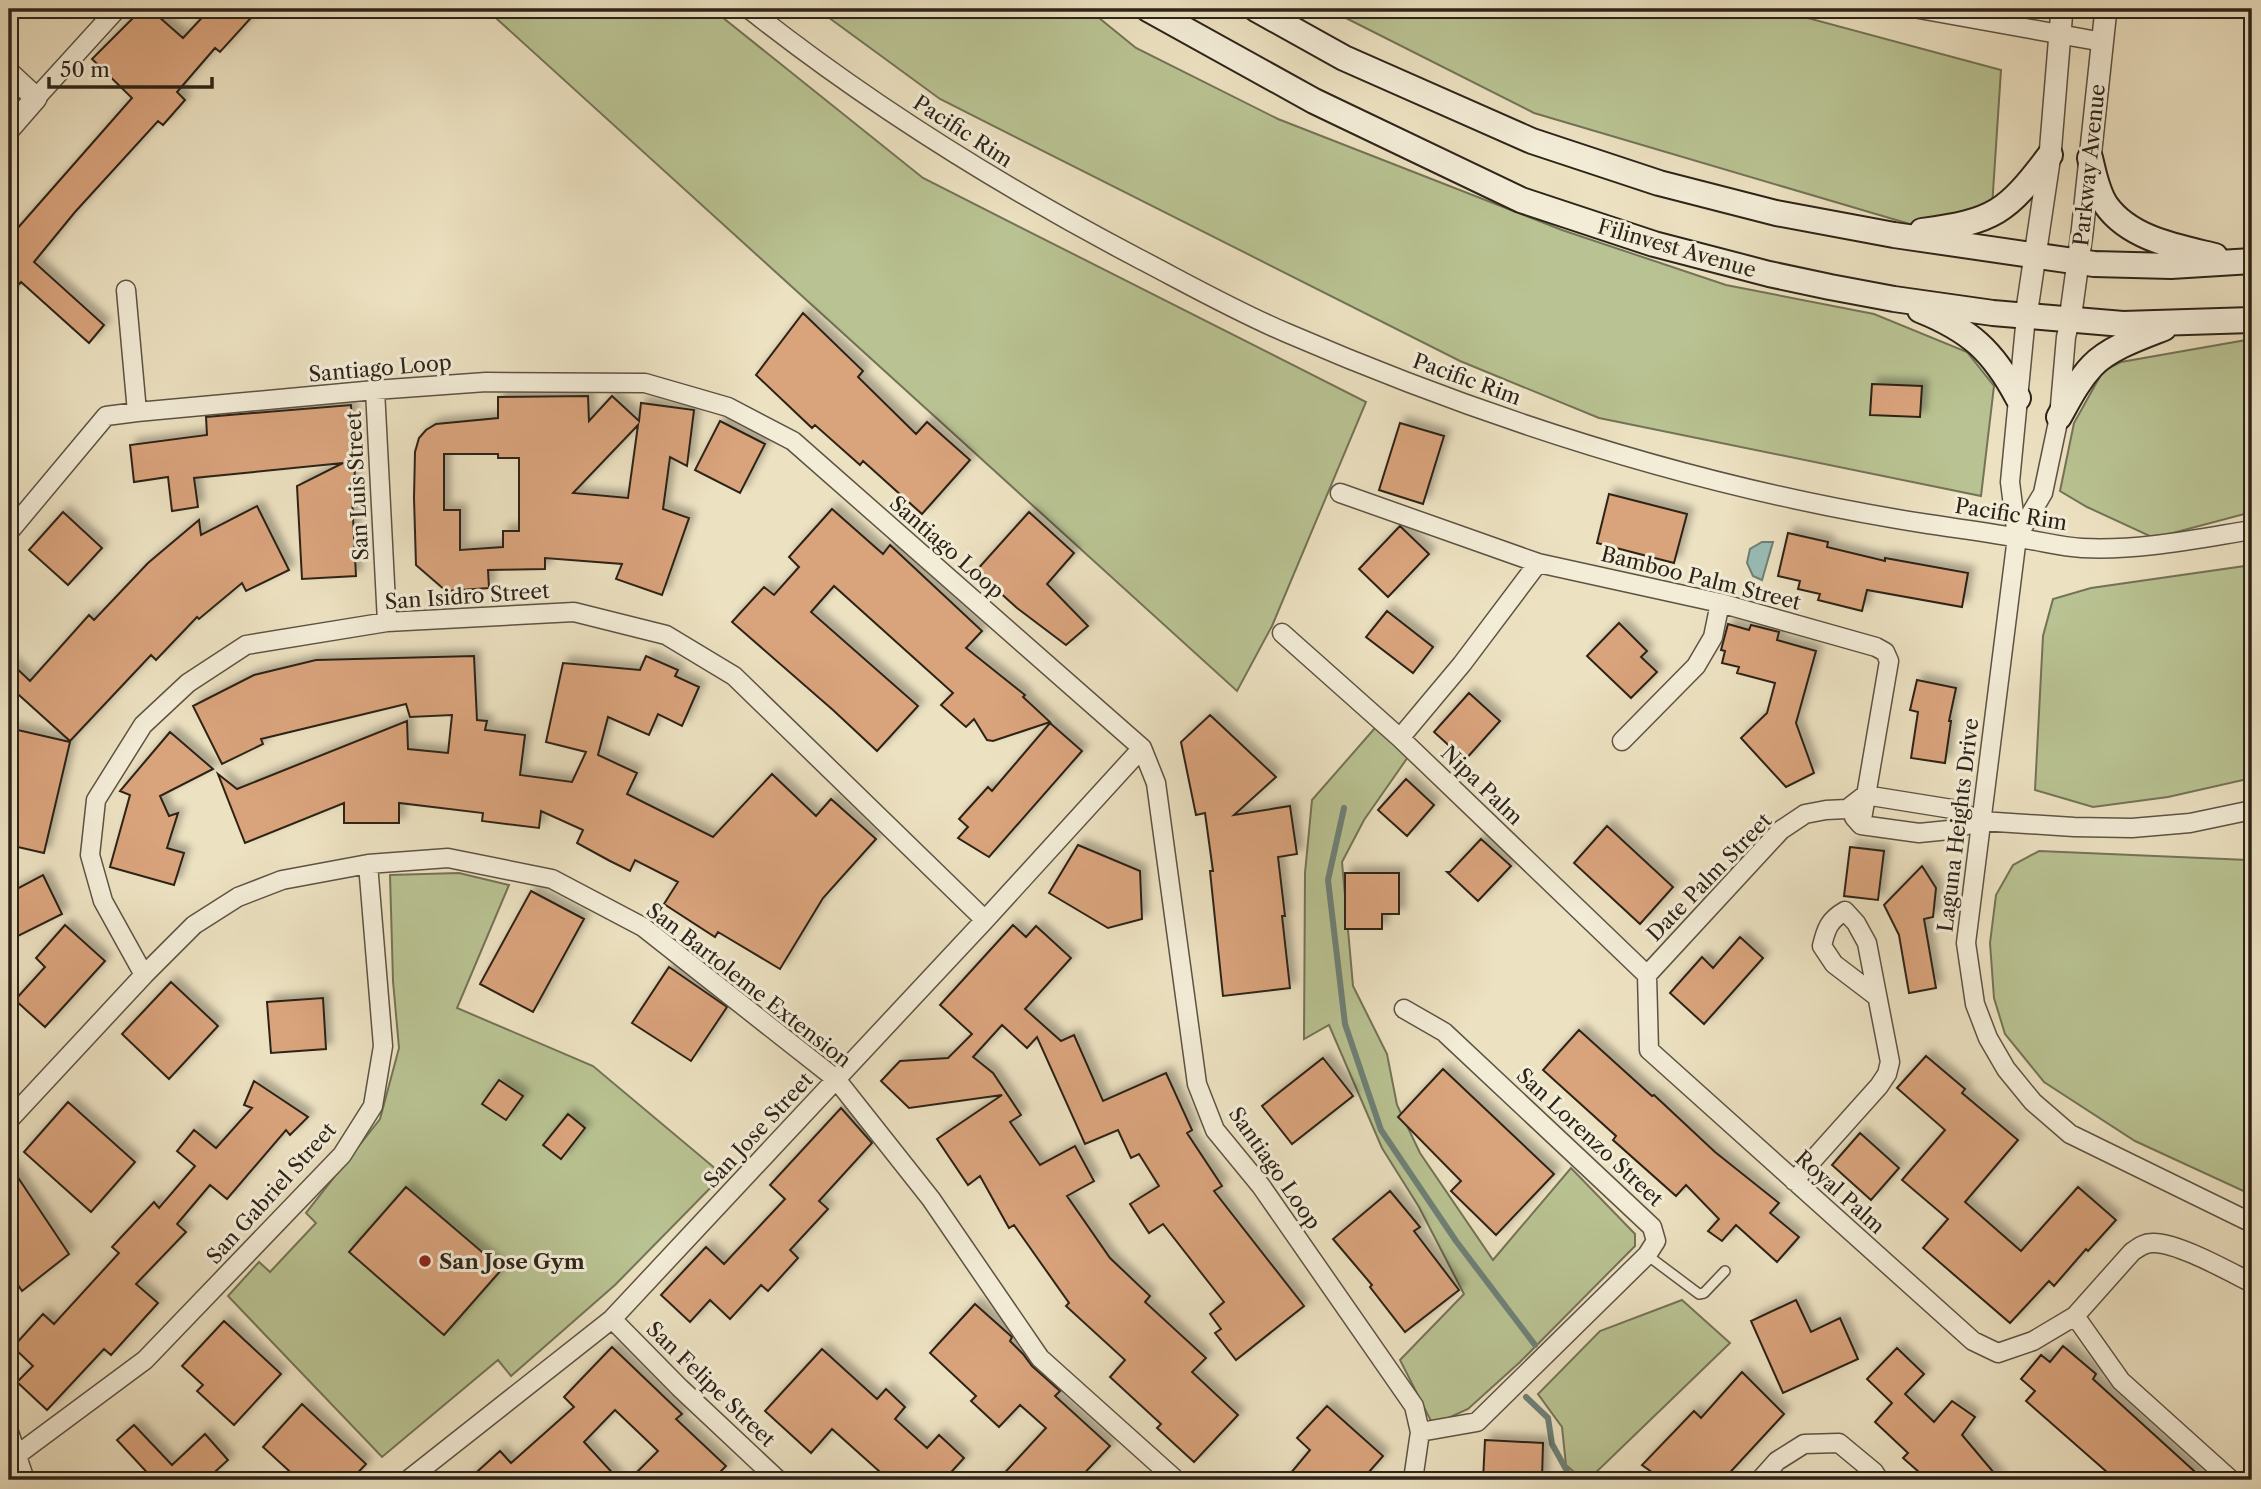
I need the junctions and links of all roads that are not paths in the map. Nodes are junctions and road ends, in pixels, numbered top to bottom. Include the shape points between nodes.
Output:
1 (117, 9) edge
2 (749, 9) edge
3 (1148, 9) edge
4 (1256, 9) edge
5 (1919, 9) edge
6 (2062, 9) edge
7 (2106, 9) edge
8 (2059, 35) junction
9 (2102, 42) junction
10 (9, 73) edge
11 (36, 98) junction
12 (9, 129) edge
13 (2050, 155) junction
14 (2090, 158) junction
15 (1894, 235) junction
16 (2036, 256) junction
17 (2078, 262) junction
18 (2246, 262) edge
19 (126, 290) dead end
20 (1894, 299) junction
21 (2026, 316) junction
22 (2070, 320) junction
23 (2252, 320) edge
24 (2178, 323) junction
25 (375, 390) junction
26 (2018, 398) junction
27 (136, 412) junction
28 (2059, 417) junction
29 (1340, 493) dead end
30 (2252, 530) edge
31 (9, 532) edge
32 (2017, 537) junction
33 (1538, 563) junction
34 (1720, 603) junction
35 (387, 622) junction
36 (1282, 633) dead end
37 (1400, 738) junction
38 (1622, 741) dead end
39 (1142, 748) junction
40 (1865, 796) junction
41 (1847, 809) junction
42 (2252, 810) edge
43 (1981, 821) junction
44 (1861, 825) junction
45 (369, 864) junction
46 (985, 920) junction
47 (144, 975) junction
48 (1647, 975) junction
49 (1876, 996) dead end
50 (1404, 1009) dead end
51 (836, 1079) junction
52 (9, 1120) edge
53 (1794, 1181) junction
54 (2252, 1223) edge
55 (1647, 1255) junction
56 (1725, 1271) dead end
57 (2252, 1283) edge
58 (2075, 1316) junction
59 (612, 1319) junction
60 (9, 1432) edge
61 (1420, 1433) junction
62 (13, 1457) edge
63 (25, 1480) edge
64 (408, 1480) edge
65 (778, 1480) edge
66 (1176, 1480) edge
67 (1413, 1480) edge
68 (1760, 1480) edge
69 (1880, 1480) edge
70 (2231, 1480) edge

1 - 11 street
2 - 32 street, Pacific Rim via 859,90 993,179 1284,332 1457,401 1653,465 1845,510
3 - 20 main road, Filinvest Avenue via 1314,101 1521,200 1654,244 1756,271
4 - 15 main road via 1344,58 1532,141 1659,183 1776,213
5 - 8 street
6 - 8 street, Parkway Avenue
7 - 9 street, Parkway Avenue
8 - 9 street
8 - 13 street, Parkway Avenue
9 - 14 street, Parkway Avenue
10 - 11 street
11 - 12 street
13 - 15 main road via 2001,211 1957,226
13 - 16 street, Parkway Avenue
14 - 17 street, Parkway Avenue
14 - 18 main road via 2106,204 2125,223 2157,240
15 - 16 main road
16 - 17 main road
16 - 21 street, Parkway Avenue
17 - 18 main road via 2171,266
17 - 22 street, Parkway Avenue
19 - 27 street
20 - 21 main road, Filinvest Avenue
20 - 26 main road via 1942,319 1981,345 2001,367
21 - 22 main road, Filinvest Avenue
21 - 26 street, Laguna Heights Drive
22 - 24 main road, Filinvest Avenue
22 - 28 street, Laguna Heights Drive
23 - 24 main road, Filinvest Avenue
24 - 28 main road via 2100,359 2080,381
25 - 27 street, Santiago Loop
25 - 35 street, San Luis Street
25 - 39 street, Santiago Loop via 486,382 645,383 728,407 793,441
26 - 32 street, Laguna Heights Drive via 2010,482
27 - 31 street, Santiago Loop via 106,416
28 - 32 street, Laguna Heights Drive via 2043,493
29 - 33 street, Bamboo Palm Street
30 - 32 street, Pacific Rim via 2160,545 2094,548
32 - 43 street, Laguna Heights Drive
33 - 34 street, Bamboo Palm Street
33 - 37 street
34 - 38 street via 1713,637 1696,666
34 - 40 street, Bamboo Palm Street via 1885,652 1889,661
35 - 46 street, San Isidro Street via 574,612 666,635 734,676
35 - 47 street, San Isidro Street via 246,645 188,683 143,725 96,800 90,855 103,901
36 - 37 street, Nipa Palm
37 - 48 street, Nipa Palm
39 - 46 street, San Jose Street
39 - 61 street, Santiago Loop via 1156,783 1197,1084 1215,1130 1261,1186 1414,1406
40 - 41 street, Date Palm Street
40 - 43 street via 1952,809
40 - 44 street, Bamboo Palm Street
41 - 44 street
41 - 48 street, Date Palm Street via 1805,814 1781,830
42 - 43 street via 2190,823 2132,828
43 - 44 street via 1919,833
43 - 54 street, Laguna Heights Drive via 1966,943 1975,1004 2006,1069 2033,1102 2070,1134
45 - 47 street, San Bartoleme Extension via 282,880 238,897 194,925
45 - 51 street, San Bartoleme Extension via 448,858 552,880 643,928
45 - 62 street, San Gabriel Street via 383,1046 373,1106 342,1154 145,1360
46 - 51 street, San Jose Street
47 - 52 street, San Bartoleme Extension
48 - 53 street, Royal Palm via 1649,1050
49 - 53 street via 1890,1062 1887,1074
50 - 55 street, San Lorenzo Street via 1444,1031 1652,1227 1656,1241
51 - 59 street, San Jose Street
51 - 66 street, San Bartoleme Extension via 931,1199 1040,1358
53 - 58 street, Royal Palm via 1973,1342 1997,1353 2033,1341
55 - 56 lane via 1699,1294
55 - 61 street via 1477,1422
57 - 58 street via 2171,1246 2143,1244
58 - 70 street via 2121,1381
59 - 64 street, San Jose Street
59 - 65 street, San Felipe Street
60 - 62 street
61 - 67 street
62 - 63 street
68 - 69 street via 1777,1461 1804,1444 1839,1443

